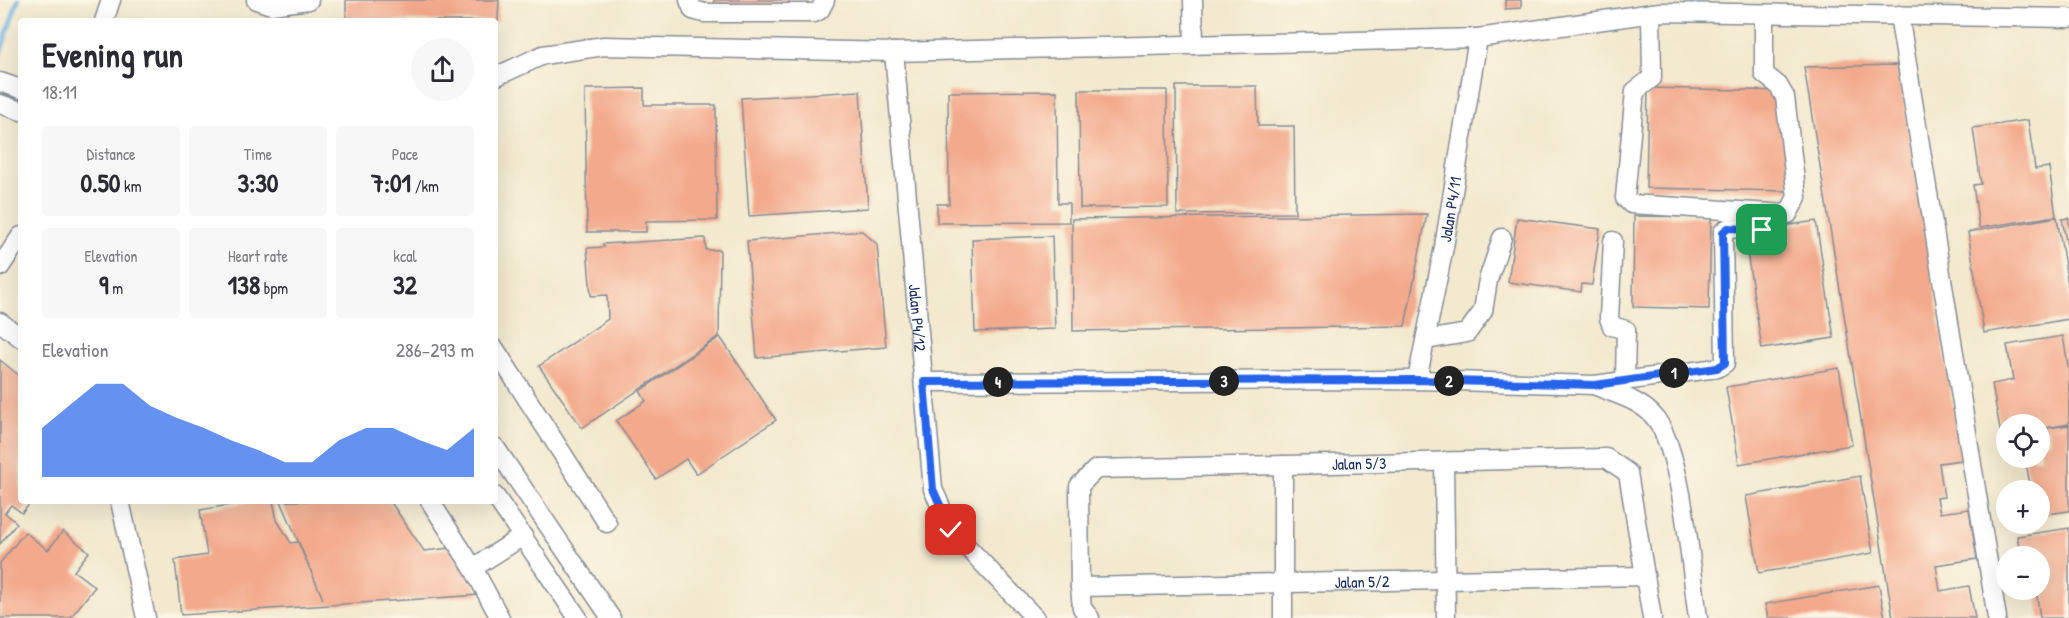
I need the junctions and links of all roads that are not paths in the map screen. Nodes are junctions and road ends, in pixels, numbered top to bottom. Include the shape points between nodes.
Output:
1 (111, 0) edge
2 (256, 0) edge
3 (309, 0) edge
4 (689, 0) edge
5 (825, 0) edge
6 (1192, 0) edge
7 (1651, 13) junction
8 (1764, 14) junction
9 (1899, 15) junction
10 (105, 18) edge
11 (2069, 18) edge
12 (1478, 38) junction
13 (1194, 45) junction
14 (894, 52) junction
15 (498, 76) edge
16 (0, 82) edge
17 (18, 88) edge
18 (0, 104) edge
19 (18, 110) edge
20 (1762, 230) dead end
21 (1502, 238) dead end
22 (18, 240) edge
23 (1612, 241) dead end
24 (0, 267) edge
25 (0, 322) edge
26 (18, 336) edge
27 (1426, 340) junction
28 (498, 354) edge
29 (1417, 380) junction
30 (1625, 380) junction
31 (924, 382) junction
32 (1595, 385) junction
33 (498, 451) edge
34 (1444, 461) junction
35 (1283, 465) junction
36 (498, 500) edge
37 (121, 504) edge
38 (432, 504) edge
39 (607, 523) dead end
40 (523, 536) junction
41 (473, 568) junction
42 (1645, 576) junction
43 (1446, 580) junction
44 (1283, 584) junction
45 (1080, 587) junction
46 (146, 618) edge
47 (500, 618) edge
48 (578, 618) edge
49 (611, 618) edge
50 (1035, 618) edge
51 (1090, 618) edge
52 (1283, 618) edge
53 (1446, 618) edge
54 (1653, 618) edge
55 (1698, 618) edge
56 (1997, 618) edge

1 - 10 street
2 - 3 street via 271,5
4 - 5 street via 693,10 704,13 814,13
6 - 13 street
7 - 8 street
7 - 8 street via 1652,78 1635,92 1624,198 1631,204 1788,214 1797,197 1785,98 1764,74
7 - 12 street
8 - 9 street
9 - 11 street
9 - 56 street
12 - 13 street
12 - 27 street, Jalan P4/11
13 - 14 street
14 - 15 street via 604,46 543,55
14 - 31 street, Jalan P4/12
16 - 17 street
18 - 19 street
20 - 30 street via 1728,228 1723,232 1725,363 1717,368
21 - 27 street via 1483,311 1467,333
22 - 24 street
23 - 30 street via 1609,318 1612,326 1626,330
25 - 26 street
27 - 29 street, Jalan P4/11
28 - 39 street
29 - 31 street
29 - 32 street
30 - 32 street
31 - 50 street, Jalan P4/12 via 933,489 951,530
32 - 55 street via 1631,399 1656,418 1670,449
33 - 49 street
34 - 35 street, Jalan 5/3
34 - 42 street, Jalan 5/3 via 1606,458 1628,473
34 - 43 street
35 - 44 street
35 - 45 street, Jalan 5/3 via 1096,469 1079,486
36 - 40 street
37 - 46 street
38 - 41 street
40 - 41 street
40 - 48 street
41 - 47 street
42 - 43 street, Jalan 5/2
42 - 54 street, Jalan 5/3
43 - 44 street, Jalan 5/2
43 - 53 street
44 - 45 street, Jalan 5/2
44 - 52 street
45 - 51 street, Jalan 5/3 via 1082,608

